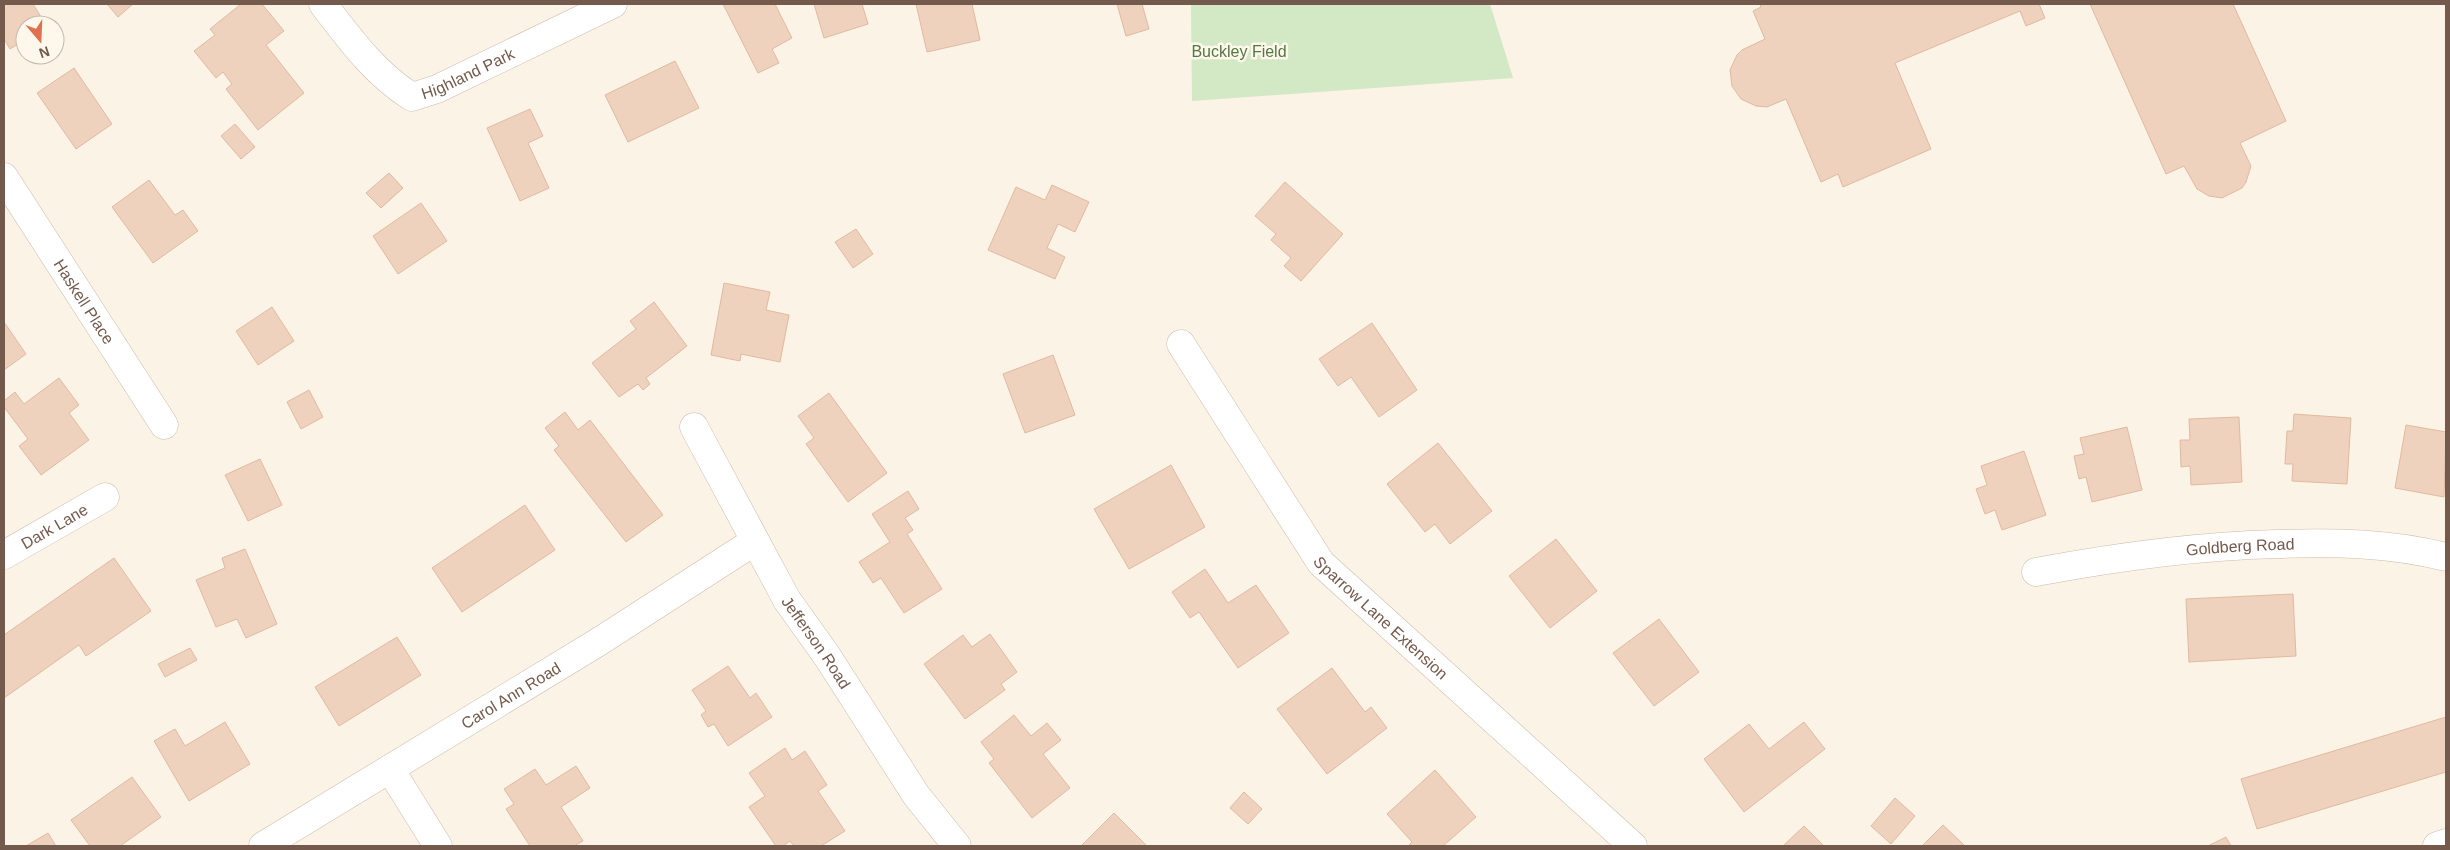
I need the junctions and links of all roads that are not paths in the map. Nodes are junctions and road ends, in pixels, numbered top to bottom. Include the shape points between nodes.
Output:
1 (322, 4) edge
2 (613, 4) edge
3 (4, 177) edge
4 (1181, 344) dead end
5 (164, 425) dead end
6 (694, 427) dead end
7 (105, 497) dead end
8 (755, 540) junction
9 (4, 556) edge
10 (2446, 557) edge
11 (2036, 572) dead end
12 (390, 769) junction
13 (2446, 843) edge
14 (263, 846) edge
15 (438, 846) edge
16 (957, 846) edge
17 (1633, 846) edge
18 (2437, 846) edge

1 - 2 street, Highland Park via 392,84 412,97 445,85
3 - 5 street, Haskell Place
4 - 17 street, Sparrow Lane Extension via 1321,564
6 - 8 street, Jefferson Road
7 - 9 street, Dark Lane
8 - 12 street, Carol Ann Road via 600,641
8 - 16 street, Jefferson Road via 787,600 916,795
10 - 11 street, Goldberg Road via 2414,549 2365,544 2255,544 2182,548
12 - 14 street, Carol Ann Road
12 - 15 street
13 - 18 street

